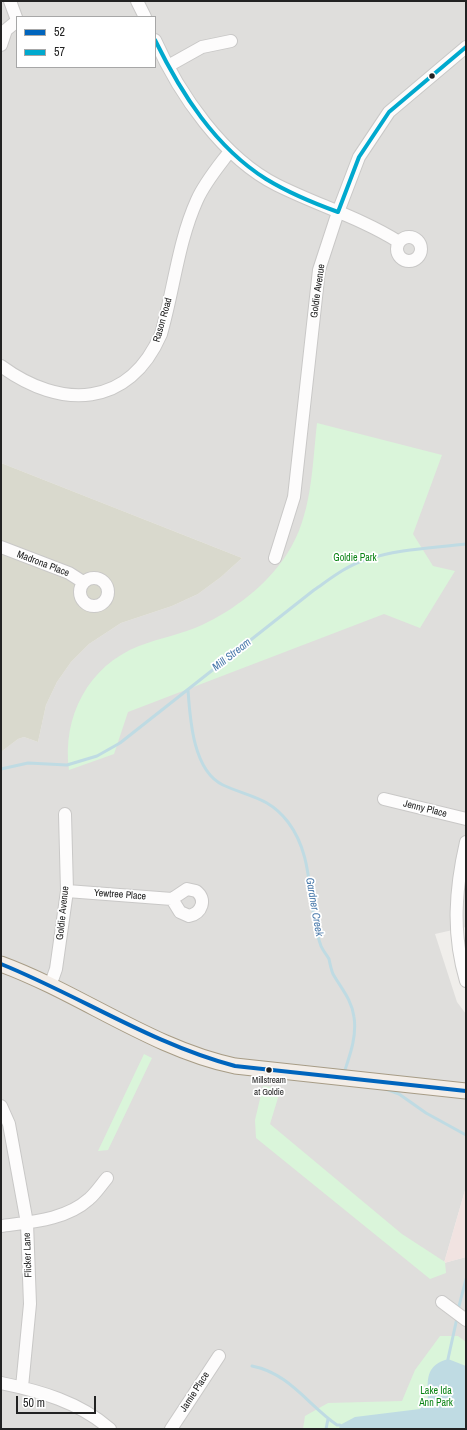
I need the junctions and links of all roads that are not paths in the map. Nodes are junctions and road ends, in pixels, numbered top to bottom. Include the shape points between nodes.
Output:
1 (10, 1) edge
2 (137, 1) edge
3 (144, 16) edge
4 (16, 17) edge
5 (16, 21) edge
6 (231, 41) dead end
7 (156, 43) edge
8 (1, 45) edge
9 (466, 47) edge
10 (162, 60) edge
11 (230, 151) junction
12 (338, 212) junction
13 (398, 242) dead end
14 (2, 369) edge
15 (1, 547) edge
16 (275, 558) dead end
17 (83, 582) dead end
18 (384, 799) dead end
19 (66, 814) dead end
20 (466, 818) edge
21 (466, 842) edge
22 (67, 891) junction
23 (172, 899) dead end
24 (1, 964) edge
25 (466, 981) edge
26 (50, 986) junction
27 (466, 1091) edge
28 (1, 1106) edge
29 (107, 1178) dead end
30 (27, 1223) junction
31 (1, 1226) edge
32 (442, 1302) dead end
33 (466, 1320) edge
34 (219, 1356) dead end
35 (1, 1383) edge
36 (22, 1387) junction
37 (110, 1429) edge
38 (171, 1429) edge

1 - 4 street
2 - 3 street
5 - 8 street via 6,30
6 - 10 street
7 - 10 street
9 - 12 street, Goldie Avenue via 389,112 359,158
10 - 11 street via 194,108
11 - 12 street via 255,172 275,184
11 - 14 street, Rason Road via 207,182 190,217 161,334 155,349 140,369 108,390 78,396 56,394
12 - 13 street via 378,229
12 - 16 street, Goldie Avenue via 319,270 294,497
15 - 17 street, Madrona Place via 69,573
18 - 20 street, Jenny Place
19 - 22 street, Goldie Avenue
21 - 25 street via 458,877 456,920
22 - 23 street, Yewtree Place
22 - 26 street, Goldie Avenue via 56,969
24 - 26 main road
26 - 27 main road via 181,1050 213,1062
28 - 30 street, Flicker Lane via 9,1124
29 - 30 street via 89,1199 68,1213
30 - 31 street
30 - 36 street, Flicker Lane via 30,1304
32 - 33 street
34 - 38 street, Jamie Place
35 - 36 street
36 - 37 street via 66,1401 97,1418

